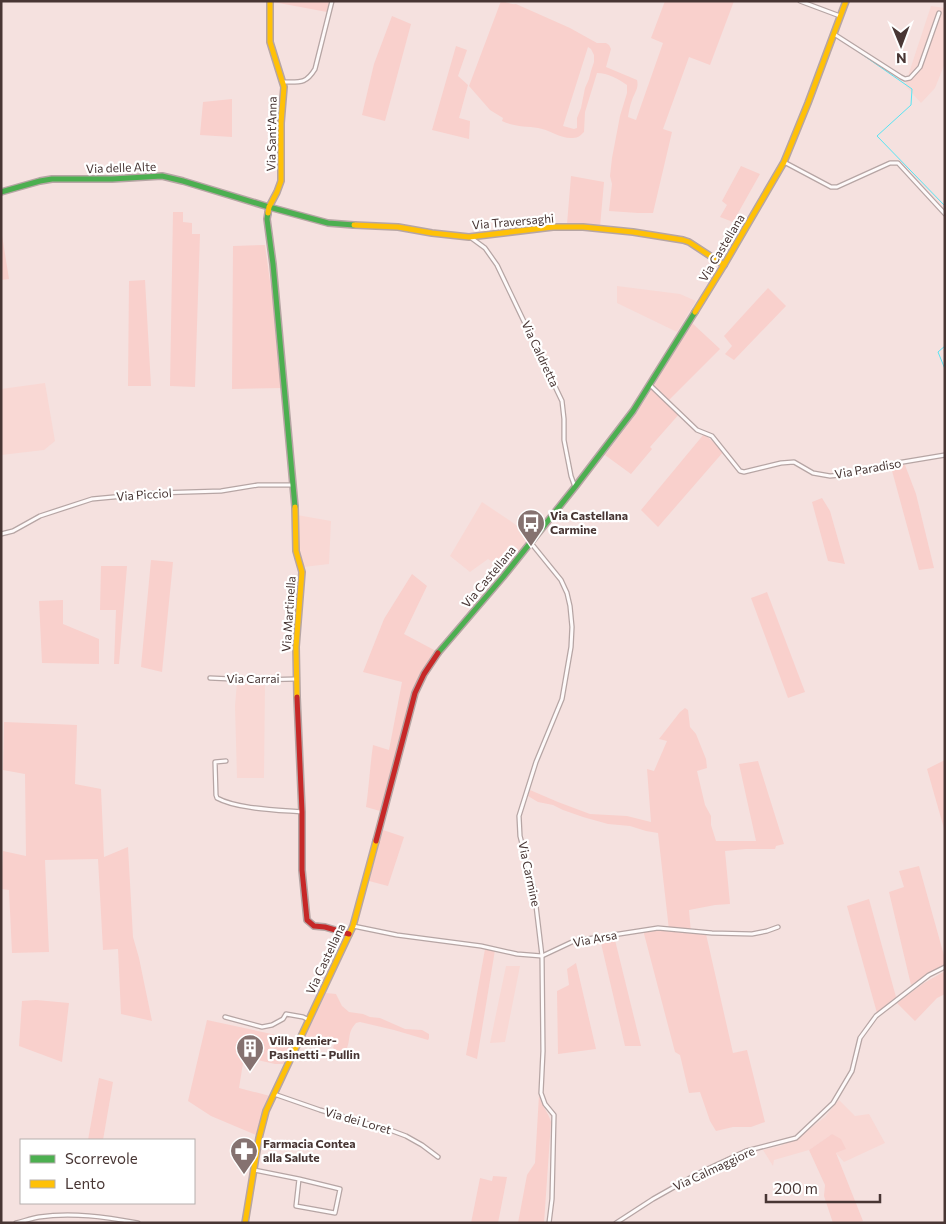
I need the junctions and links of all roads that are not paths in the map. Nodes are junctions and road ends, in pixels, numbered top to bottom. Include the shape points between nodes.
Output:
1 (270, 1) edge
2 (332, 1) edge
3 (800, 1) edge
4 (846, 1) edge
5 (939, 13) dead end
6 (841, 16) junction
7 (834, 34) junction
8 (283, 82) junction
9 (784, 162) junction
10 (1, 192) edge
11 (269, 207) junction
12 (945, 214) edge
13 (469, 237) junction
14 (724, 265) junction
15 (650, 385) junction
16 (945, 455) edge
17 (293, 485) junction
18 (575, 487) junction
19 (1, 534) edge
20 (531, 542) junction
21 (210, 678) dead end
22 (296, 679) junction
23 (226, 761) dead end
24 (302, 812) junction
25 (352, 926) junction
26 (778, 927) dead end
27 (349, 934) junction
28 (542, 956) junction
29 (945, 967) edge
30 (225, 1017) dead end
31 (308, 1020) junction
32 (274, 1094) junction
33 (438, 1157) dead end
34 (254, 1170) junction
35 (300, 1179) junction
36 (16, 1223) edge
37 (138, 1223) edge
38 (246, 1223) edge
39 (550, 1223) edge
40 (616, 1223) edge

1 - 8 street, Via Sant'Anna via 270,42
2 - 8 street via 315,69 309,79
3 - 6 street
4 - 6 street, Via Castellana
5 - 7 street via 920,67 905,79
6 - 7 street, Via Castellana
7 - 9 street, Via Castellana
8 - 11 street, Via Sant'Anna via 281,181
9 - 12 street via 830,187 837,187 890,163 898,163
9 - 14 street, Via Castellana
10 - 11 street, Via delle Alte via 52,179 162,176
11 - 13 street, Via Traversaghi via 328,223 398,227
11 - 17 street, Via Martinella via 267,219
13 - 14 street, Via Traversaghi via 553,227 633,232 689,242
13 - 18 street, Via Caldretta via 486,248 497,265 562,401 564,440
14 - 15 street, Via Castellana
15 - 16 street, Via Paradiso via 697,430 712,436 744,472 794,462 830,476
15 - 18 street, Via Castellana
17 - 19 street, Via Picciol via 92,499 40,516
17 - 22 street, Via Martinella via 296,551 302,572
18 - 20 street, Via Castellana
20 - 25 street, Via Castellana via 436,654 415,693
20 - 28 street, Via Carmine via 561,580 572,627 562,699 536,762 519,816 520,836 534,889
21 - 22 street, Via Carrai
22 - 24 street, Via Martinella
23 - 24 street via 215,762 217,798 233,804
24 - 27 street, Via Martinella via 302,870 307,920 314,926
25 - 27 street, Via Castellana
25 - 28 street, Via Arsa
26 - 28 street, Via Arsa via 752,934 658,928 574,941
27 - 31 street, Via Castellana
28 - 39 street, Via Carmine via 540,1093 554,1116
29 - 40 street, Via Calmaggiore via 928,975 876,1016 860,1038 852,1071 833,1102 796,1138 746,1151 699,1173
30 - 31 street via 262,1027 283,1020 286,1014
31 - 32 street, Via Castellana
32 - 33 street, Via dei Loret via 406,1136
32 - 34 street, Via Castellana via 266,1111
34 - 35 street
34 - 38 street, Via Castellana
35 - 35 street via 296,1206 335,1213 340,1189
36 - 37 street via 64,1215 99,1216

